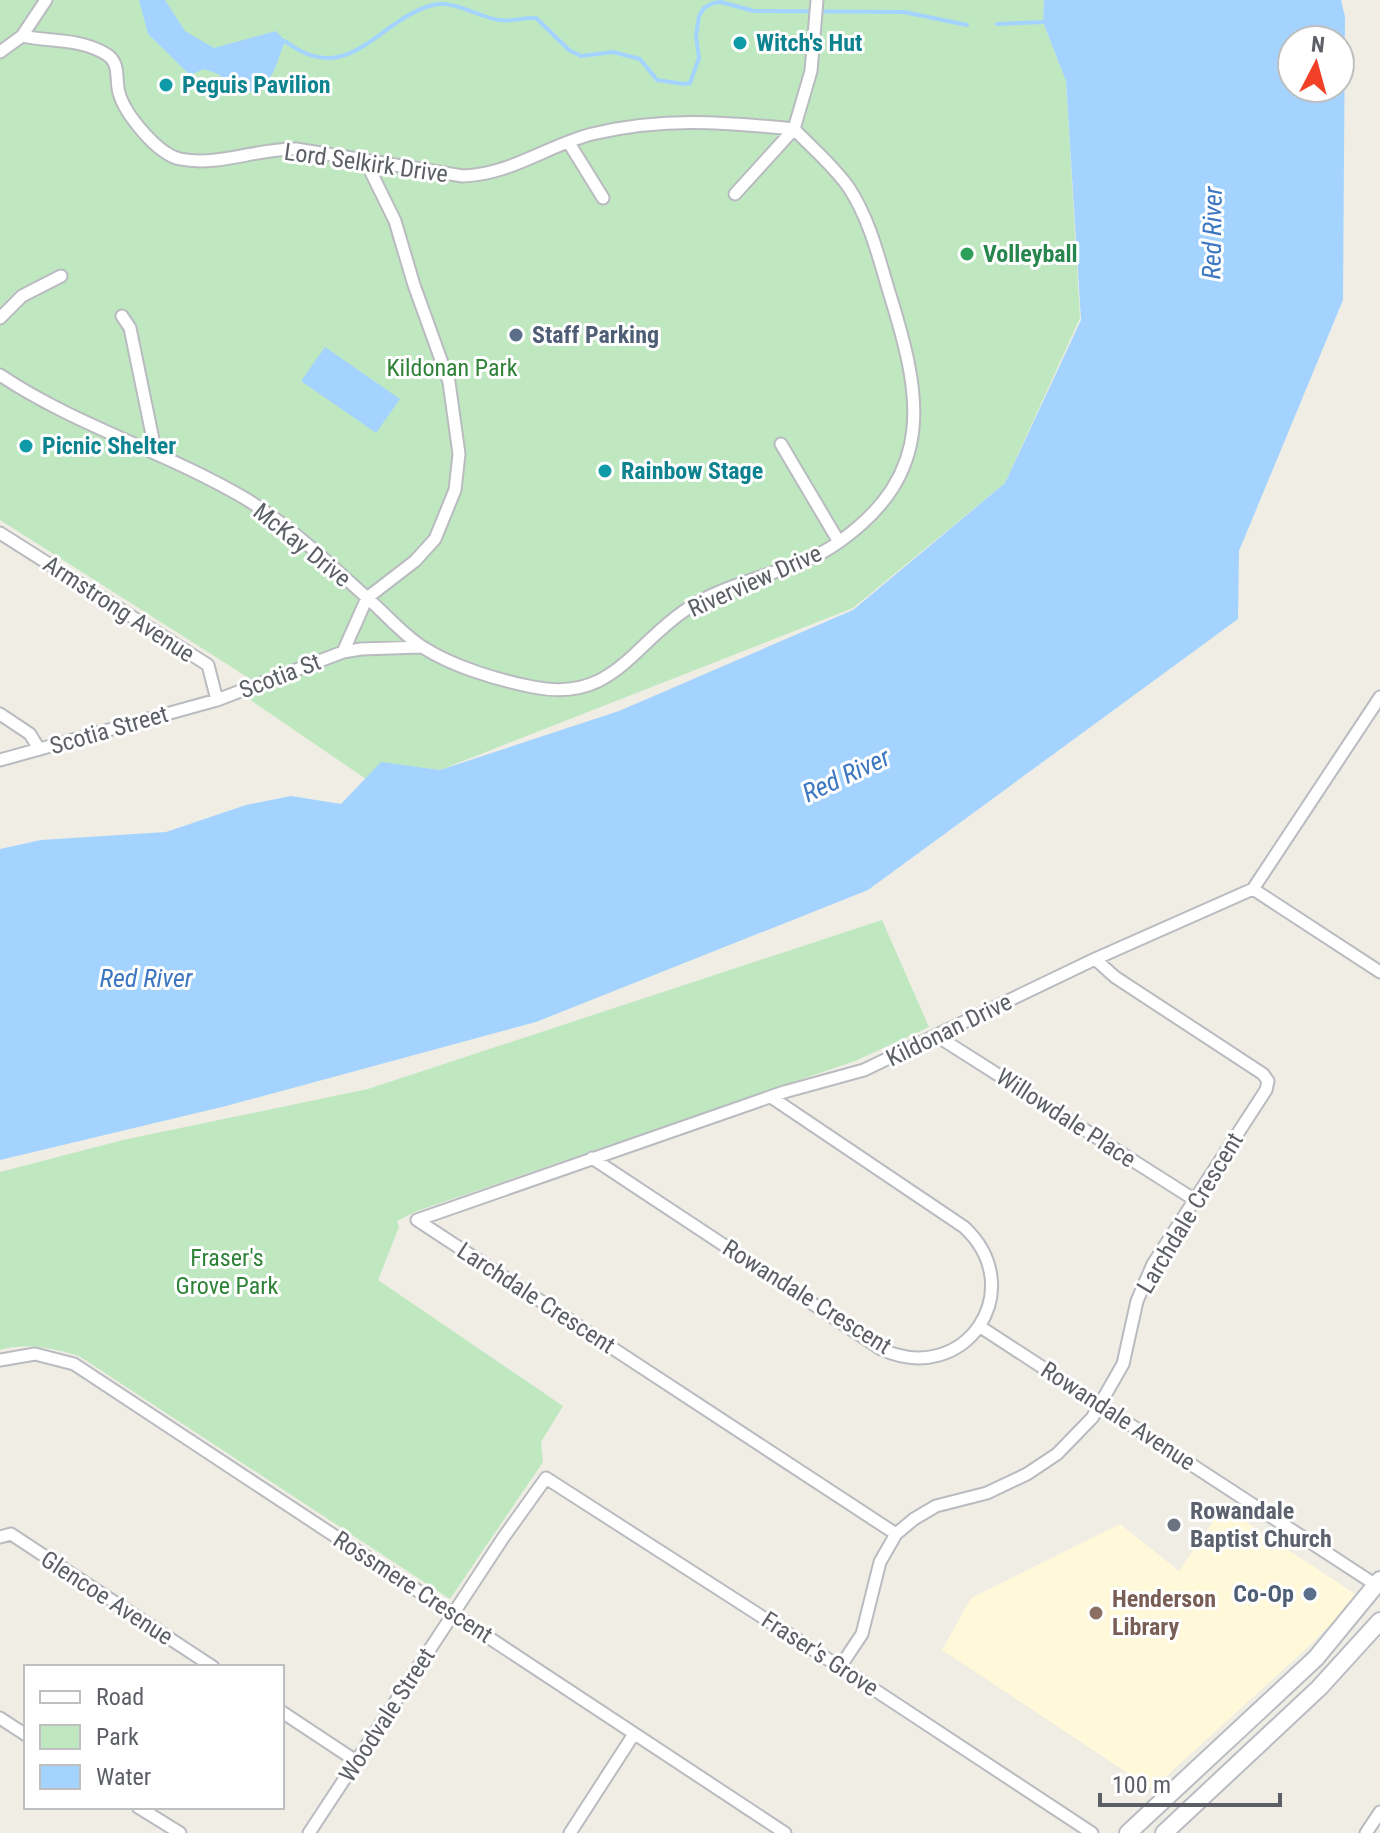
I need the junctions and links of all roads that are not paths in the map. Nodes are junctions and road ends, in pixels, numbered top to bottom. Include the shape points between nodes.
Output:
1 (46, 0) edge
2 (817, 0) edge
3 (22, 36) junction
4 (0, 52) edge
5 (794, 129) junction
6 (569, 143) junction
7 (366, 162) junction
8 (735, 194) dead end
9 (603, 198) dead end
10 (61, 276) dead end
11 (122, 316) dead end
12 (0, 318) edge
13 (0, 375) edge
14 (781, 444) dead end
15 (156, 454) junction
16 (0, 533) edge
17 (839, 542) junction
18 (367, 598) junction
19 (421, 647) junction
20 (343, 652) junction
21 (217, 700) junction
22 (1378, 705) edge
23 (0, 714) edge
24 (39, 749) junction
25 (0, 760) edge
26 (1253, 889) junction
27 (1095, 959) junction
28 (1380, 972) edge
29 (937, 1036) junction
30 (771, 1097) junction
31 (592, 1158) junction
32 (1195, 1200) junction
33 (417, 1220) joint
34 (979, 1326) junction
35 (0, 1360) edge
36 (1101, 1403) junction
37 (546, 1478) joint
38 (896, 1534) junction
39 (0, 1537) edge
40 (1379, 1584) edge
41 (454, 1613) junction
42 (1380, 1621) edge
43 (210, 1665) edge
44 (840, 1667) junction
45 (1265, 1704) junction
46 (284, 1713) edge
47 (0, 1718) edge
48 (1273, 1731) junction
49 (24, 1734) edge
50 (634, 1734) junction
51 (356, 1761) junction
52 (141, 1809) edge
53 (1380, 1812) edge
54 (175, 1832) edge
55 (309, 1833) edge
56 (570, 1833) edge
57 (785, 1833) edge
58 (1092, 1833) edge
59 (1128, 1833) edge
60 (1164, 1833) edge
61 (1366, 1833) edge

1 - 3 street
2 - 5 street via 811,71
3 - 4 street
3 - 7 street, Lord Selkirk Drive via 65,39 108,54 117,67 119,93 147,139 177,159 223,160 283,149
5 - 6 street, Lord Selkirk Drive via 708,121 649,123
5 - 8 street
5 - 17 street, Riverview Drive via 848,187 871,231 908,355 914,395 915,430 888,496
6 - 7 street, Lord Selkirk Drive via 487,175
6 - 9 street
7 - 18 street via 395,221 449,382 459,454 455,490 435,539
10 - 12 street via 22,296
11 - 15 street via 130,328
13 - 15 street, McKay Drive via 35,399
14 - 17 street
15 - 18 street, McKay Drive via 263,510
16 - 21 street, Armstrong Avenue via 208,665
17 - 19 street, Riverview Drive via 695,604 613,674 587,685 534,687
18 - 19 street, McKay Drive
18 - 20 street, Scotia St
19 - 20 street, Scotia St
20 - 21 street, Scotia St
21 - 24 street, Scotia Street
22 - 26 street
23 - 24 street via 30,734
24 - 25 street, Scotia Street
26 - 27 street, Kildonan Drive
26 - 28 street
27 - 29 street, Kildonan Drive
27 - 32 street, Larchdale Crescent via 1268,1081
29 - 30 street, Kildonan Drive via 864,1070
29 - 32 street, Willowdale Place
30 - 31 street, Kildonan Drive
30 - 34 street via 974,1236 986,1253 991,1281 990,1301
31 - 33 street, Kildonan Drive
31 - 34 street, Rowandale Crescent via 891,1353 938,1356 959,1346
32 - 36 street, Larchdale Crescent via 1144,1282 1123,1364
33 - 38 street, Larchdale Crescent
34 - 36 street, Rowandale Avenue
35 - 41 street, Rossmere Crescent via 35,1354 74,1364
36 - 38 street, Larchdale Crescent via 1057,1454 1027,1474 987,1493 936,1506
36 - 40 street, Rowandale Avenue
37 - 41 street, Woodvale Street
37 - 44 street, Fraser's Grove
38 - 44 street, Larchdale Crescent via 880,1562 862,1634
39 - 43 street, Glencoe Avenue via 11,1534
40 - 45 main road via 1316,1658
41 - 50 street, Rossmere Crescent
41 - 51 street, Woodvale Street
42 - 48 main road
44 - 58 street, Fraser's Grove
45 - 48 main road
45 - 59 main road
46 - 51 street
47 - 49 street
48 - 60 main road
50 - 56 street
50 - 57 street, Rossmere Crescent
51 - 55 street, Woodvale Street
52 - 54 street
53 - 61 street

